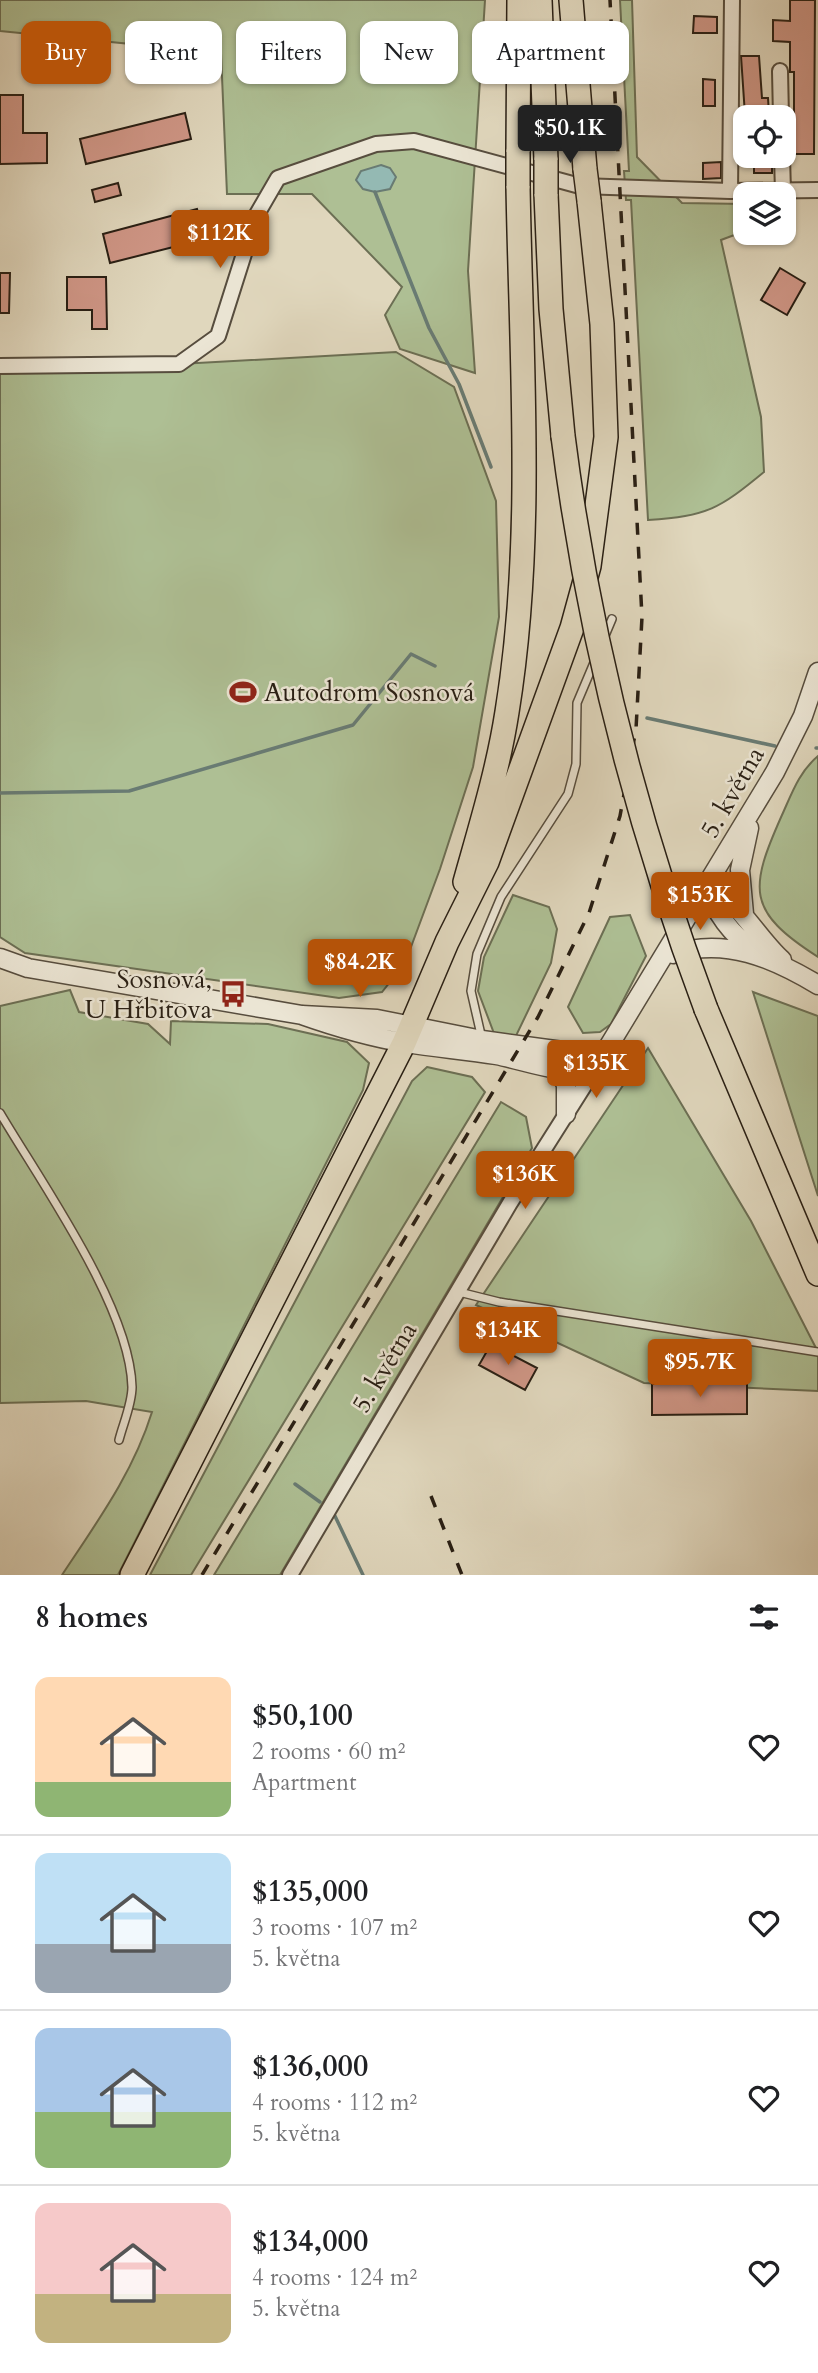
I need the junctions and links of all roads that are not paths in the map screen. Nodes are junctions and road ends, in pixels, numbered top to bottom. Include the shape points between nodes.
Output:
1 (519, 0) edge
2 (540, 0) edge
3 (550, 0) edge
4 (571, 0) edge
5 (732, 0) edge
6 (780, 71) dead end
7 (781, 105) edge
8 (546, 160) junction
9 (818, 190) edge
10 (730, 191) junction
11 (733, 191) edge
12 (796, 191) edge
13 (0, 366) edge
14 (612, 619) dead end
15 (818, 672) edge
16 (755, 807) junction
17 (707, 885) junction
18 (746, 920) junction
19 (447, 942) junction
20 (0, 958) edge
21 (764, 958) junction
22 (660, 960) junction
23 (792, 969) junction
24 (818, 985) edge
25 (408, 1035) junction
26 (482, 1040) junction
27 (598, 1064) junction
28 (555, 1068) junction
29 (0, 1113) edge
30 (566, 1114) junction
31 (818, 1273) edge
32 (459, 1292) junction
33 (818, 1352) edge
34 (119, 1440) dead end
35 (132, 1575) edge
36 (290, 1575) edge

1 - 19 main road, bridge via 523,491 516,640 507,711 486,809
2 - 8 main road
3 - 8 main road
4 - 19 main road, bridge via 602,324 606,437 589,566 572,628 487,862
5 - 10 street
6 - 7 street
8 - 31 main road, bridge via 551,309 563,436 578,542 613,715 652,853 706,1009
9 - 12 street
10 - 11 street
10 - 13 street via 580,186 414,141 376,144 278,178 256,215 218,336 179,364
14 - 26 lane via 577,703 576,764 568,794 501,897 477,954 471,991
15 - 16 street, 5. května via 803,716
16 - 17 street, 5. května
16 - 18 street via 740,870
17 - 18 street via 729,897
17 - 21 street via 722,919
17 - 22 street, 5. května
18 - 23 street
19 - 25 main road
20 - 25 street via 28,968 302,1015 377,1019
21 - 22 street via 702,947
21 - 23 street
22 - 27 street, 5. května
23 - 24 street
25 - 26 street
25 - 28 street
25 - 35 main road
26 - 27 street via 570,1052
27 - 28 street via 582,1071
27 - 30 street, 5. května
28 - 30 street via 566,1084
29 - 34 lane via 113,1310 132,1390
30 - 32 street, 5. května
32 - 33 lane
32 - 36 street, 5. května

